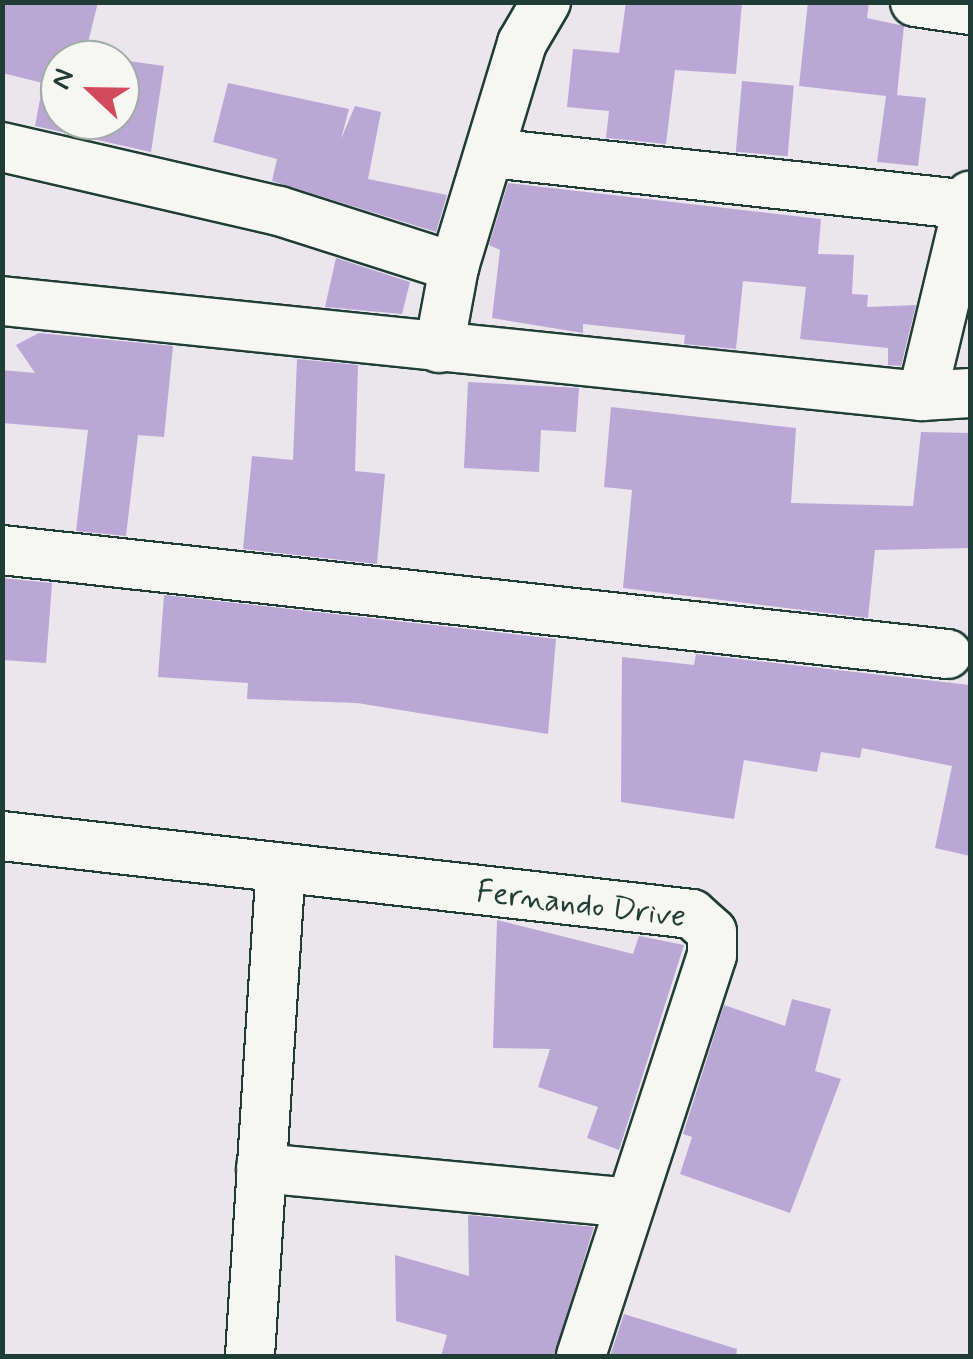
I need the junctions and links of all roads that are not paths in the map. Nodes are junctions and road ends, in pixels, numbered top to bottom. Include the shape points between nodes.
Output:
1 (546, 2) edge
2 (915, 2) edge
3 (970, 10) edge
4 (2, 147) edge
5 (491, 154) junction
6 (969, 201) edge
7 (454, 267) junction
8 (2, 301) edge
9 (439, 348) junction
10 (970, 393) edge
11 (922, 396) junction
12 (2, 550) edge
13 (947, 654) dead end
14 (2, 836) edge
15 (281, 868) junction
16 (261, 1168) junction
17 (628, 1203) junction
18 (250, 1356) edge
19 (582, 1356) edge

1 - 5 street via 522,43
2 - 3 street
4 - 7 street via 279,211
5 - 6 street
5 - 7 street
6 - 11 street
7 - 9 street
8 - 9 street
9 - 11 street
10 - 11 street
12 - 13 street
14 - 15 street, Fernando Drive
15 - 16 street
15 - 17 street, Fernando Drive via 692,914 712,932 712,955
16 - 17 street
16 - 18 street
17 - 19 street, Fernando Drive

